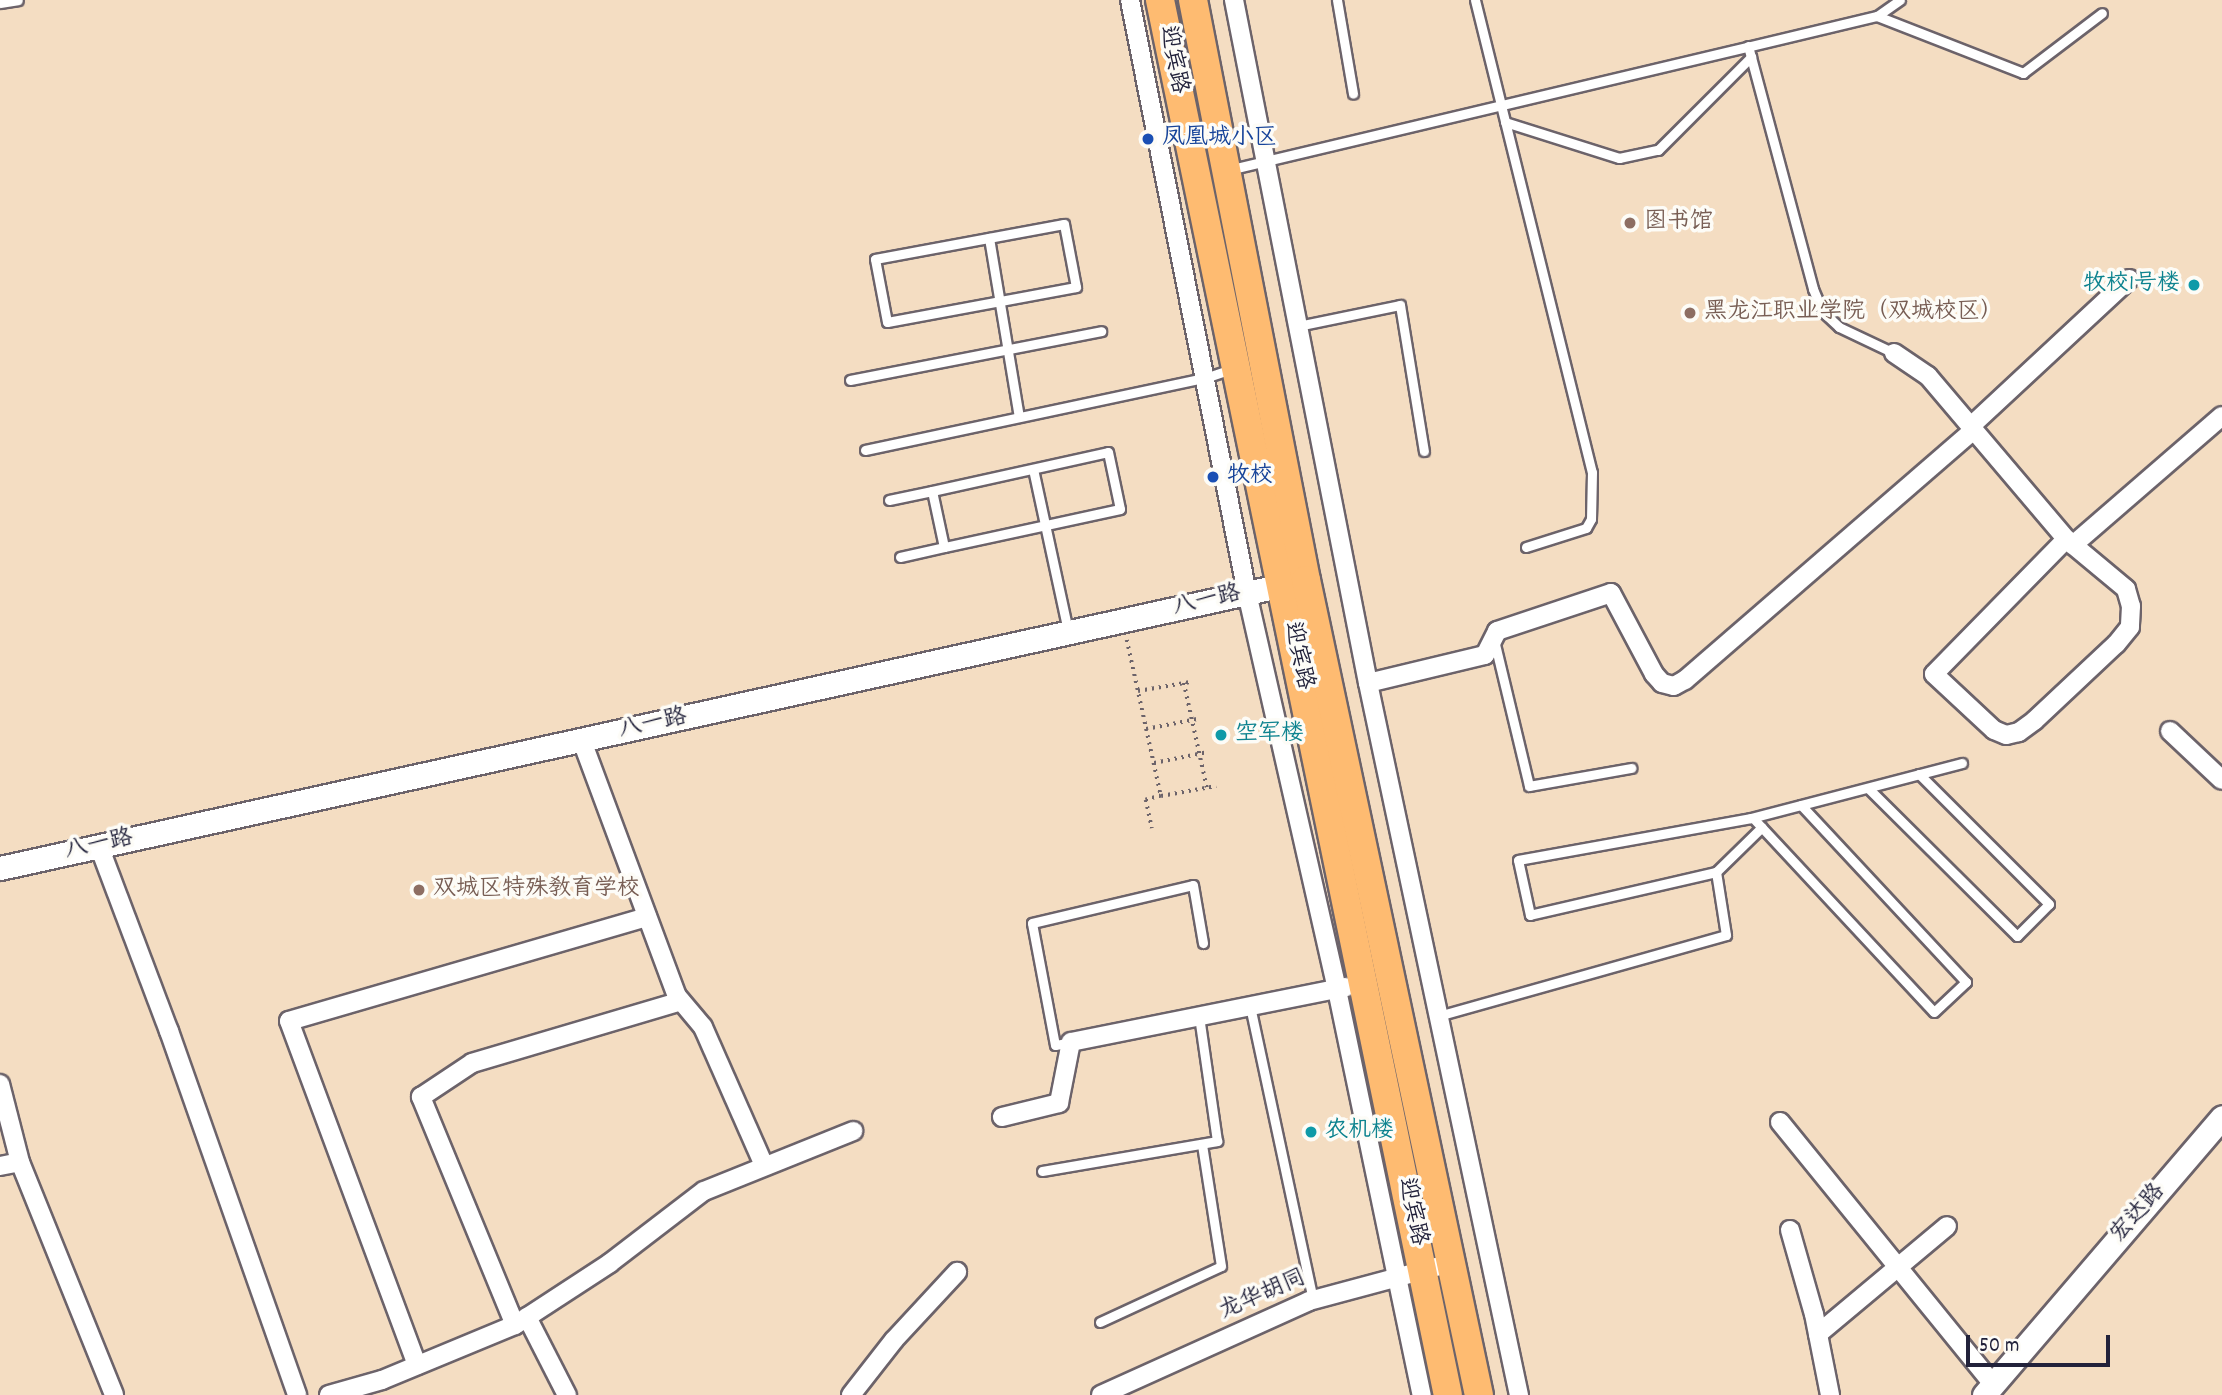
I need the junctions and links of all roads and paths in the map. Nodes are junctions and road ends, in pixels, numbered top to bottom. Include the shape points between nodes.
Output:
1 (18, 0) edge
2 (1130, 0) edge
3 (1160, 0) edge
4 (1193, 0) edge
5 (1234, 0) edge
6 (1337, 0) edge
7 (1475, 0) edge
8 (1900, 0) edge
9 (0, 3) edge
10 (2102, 13) dead end
11 (1877, 16) junction
12 (1748, 46) junction
13 (1751, 57) junction
14 (1353, 94) dead end
15 (1500, 104) junction
16 (1505, 122) junction
17 (1264, 162) junction
18 (1226, 170) junction
19 (989, 238) junction
20 (2129, 279) dead end
21 (999, 301) junction
22 (1298, 326) junction
23 (1101, 331) dead end
24 (1007, 350) junction
25 (1894, 353) joint
26 (1236, 368) junction
27 (1205, 377) junction
28 (850, 380) dead end
29 (2222, 416) edge
30 (1019, 417) junction
31 (1972, 428) junction
32 (865, 450) dead end
33 (1424, 451) dead end
34 (1033, 469) junction
35 (932, 491) junction
36 (889, 500) dead end
37 (1045, 525) junction
38 (2070, 542) junction
39 (944, 547) junction
40 (1526, 547) dead end
41 (900, 557) dead end
42 (1294, 583) junction
43 (1247, 593) junction
44 (1122, 621) junction
45 (1068, 633) junction
46 (1493, 638) junction
47 (1368, 683) junction
48 (1138, 691) junction
49 (1195, 719) junction
50 (1146, 729) junction
51 (2171, 731) dead end
52 (582, 741) junction
53 (1208, 752) dead end
54 (1199, 754) junction
55 (1154, 763) junction
56 (1962, 763) dead end
57 (1632, 768) dead end
58 (1919, 774) junction
59 (2222, 780) edge
60 (1216, 786) dead end
61 (1207, 788) junction
62 (1868, 788) junction
63 (1161, 796) junction
64 (1801, 805) junction
65 (1753, 818) junction
66 (1762, 827) junction
67 (1152, 828) dead end
68 (99, 846) junction
69 (0, 868) edge
70 (1716, 872) junction
71 (647, 917) junction
72 (1203, 943) dead end
73 (1350, 986) junction
74 (681, 1001) junction
75 (1250, 1006) junction
76 (1199, 1016) junction
77 (1438, 1016) junction
78 (1071, 1042) junction
79 (0, 1084) edge
80 (1002, 1116) dead end
81 (2222, 1116) edge
82 (1780, 1122) dead end
83 (853, 1131) dead end
84 (1202, 1144) junction
85 (19, 1161) junction
86 (764, 1165) junction
87 (0, 1166) edge
88 (1042, 1171) dead end
89 (1947, 1226) dead end
90 (1790, 1230) dead end
91 (1451, 1263) junction
92 (1898, 1269) junction
93 (957, 1272) dead end
94 (1410, 1274) junction
95 (1313, 1300) junction
96 (521, 1321) junction
97 (1100, 1322) dead end
98 (1818, 1334) junction
99 (417, 1365) junction
100 (1988, 1390) edge
101 (114, 1395) edge
102 (297, 1395) edge
103 (329, 1395) edge
104 (567, 1395) edge
105 (851, 1395) edge
106 (1101, 1395) edge
107 (1422, 1395) edge
108 (1448, 1395) edge
109 (1479, 1395) edge
110 (1519, 1395) edge
111 (1830, 1395) edge

1 - 9 lane
2 - 27 street
3 - 26 main road, 迎宾路
4 - 18 main road, 迎宾路
5 - 17 street
6 - 14 lane
7 - 15 lane
8 - 11 lane
10 - 11 lane via 2023,73
11 - 12 lane
12 - 13 lane
12 - 15 lane
13 - 16 lane via 1658,150 1619,158
13 - 25 lane via 1823,312 1839,327
15 - 16 lane
15 - 17 lane
16 - 40 lane via 1592,472 1591,519 1586,527
17 - 18 lane
17 - 22 street
18 - 42 main road, 迎宾路
19 - 21 lane
19 - 21 lane via 1064,225 1076,287
19 - 21 lane via 875,259 887,322
20 - 31 street
21 - 24 lane
22 - 33 lane via 1400,305
22 - 47 street
23 - 24 lane
24 - 28 lane
24 - 30 lane
25 - 31 street via 1928,376
26 - 27 lane
26 - 42 main road, 迎宾路
27 - 30 lane
27 - 43 street
29 - 38 street
30 - 32 lane
31 - 38 street
31 - 46 street via 1674,686 1654,674 1611,593 1497,631
34 - 35 lane
34 - 37 lane
34 - 37 lane via 1108,452 1120,509
35 - 36 lane
35 - 39 lane
37 - 39 lane
37 - 45 lane
38 - 38 street via 2126,589 2130,627 2034,721 2006,735 1994,730 1934,674
39 - 41 lane
42 - 43 street, 八一路
42 - 73 main road, 迎宾路
42 - 91 main road, 迎宾路
43 - 44 street, 八一路
43 - 73 street
44 - 45 street, 八一路
44 - 48 path
45 - 52 street, 八一路
46 - 47 street via 1485,655
46 - 57 lane via 1529,786
47 - 77 street
48 - 49 path via 1187,683
48 - 50 path
49 - 50 path
49 - 54 path
50 - 55 path
51 - 59 street
52 - 68 street, 八一路
52 - 71 street
53 - 54 path
54 - 55 path
54 - 61 path
55 - 63 path
56 - 58 lane
58 - 62 lane
58 - 62 lane via 2049,904 2017,936
60 - 61 path
61 - 63 path
62 - 64 lane
63 - 67 path via 1146,800
64 - 65 lane
64 - 66 lane via 1966,982 1934,1012
65 - 66 lane
65 - 70 lane via 1518,860 1530,915
66 - 70 lane
68 - 69 street, 八一路
68 - 102 street
70 - 77 lane via 1726,934
71 - 74 street
71 - 99 street via 289,1021
72 - 78 lane via 1193,885 1032,923 1055,1045
73 - 75 street
73 - 94 main road, 迎宾路
74 - 86 street via 703,1027
74 - 96 street via 472,1063 421,1097
75 - 76 street
75 - 95 lane
76 - 78 street
76 - 84 lane via 1217,1141
77 - 110 street
78 - 80 street via 1059,1103
79 - 85 street
81 - 100 street, 宏达路
82 - 92 street
83 - 86 street
84 - 88 lane
84 - 97 lane via 1221,1266
85 - 87 street
85 - 101 street
86 - 96 street via 704,1191 610,1263
89 - 92 street
90 - 98 street
91 - 94 street, 龙华胡同
91 - 109 main road, 迎宾路
92 - 98 street
92 - 100 street
93 - 105 street
94 - 95 street, 龙华胡同
94 - 107 street
94 - 108 main road, 迎宾路
95 - 106 street, 龙华胡同
96 - 99 street
96 - 104 street
98 - 111 street
99 - 103 street

